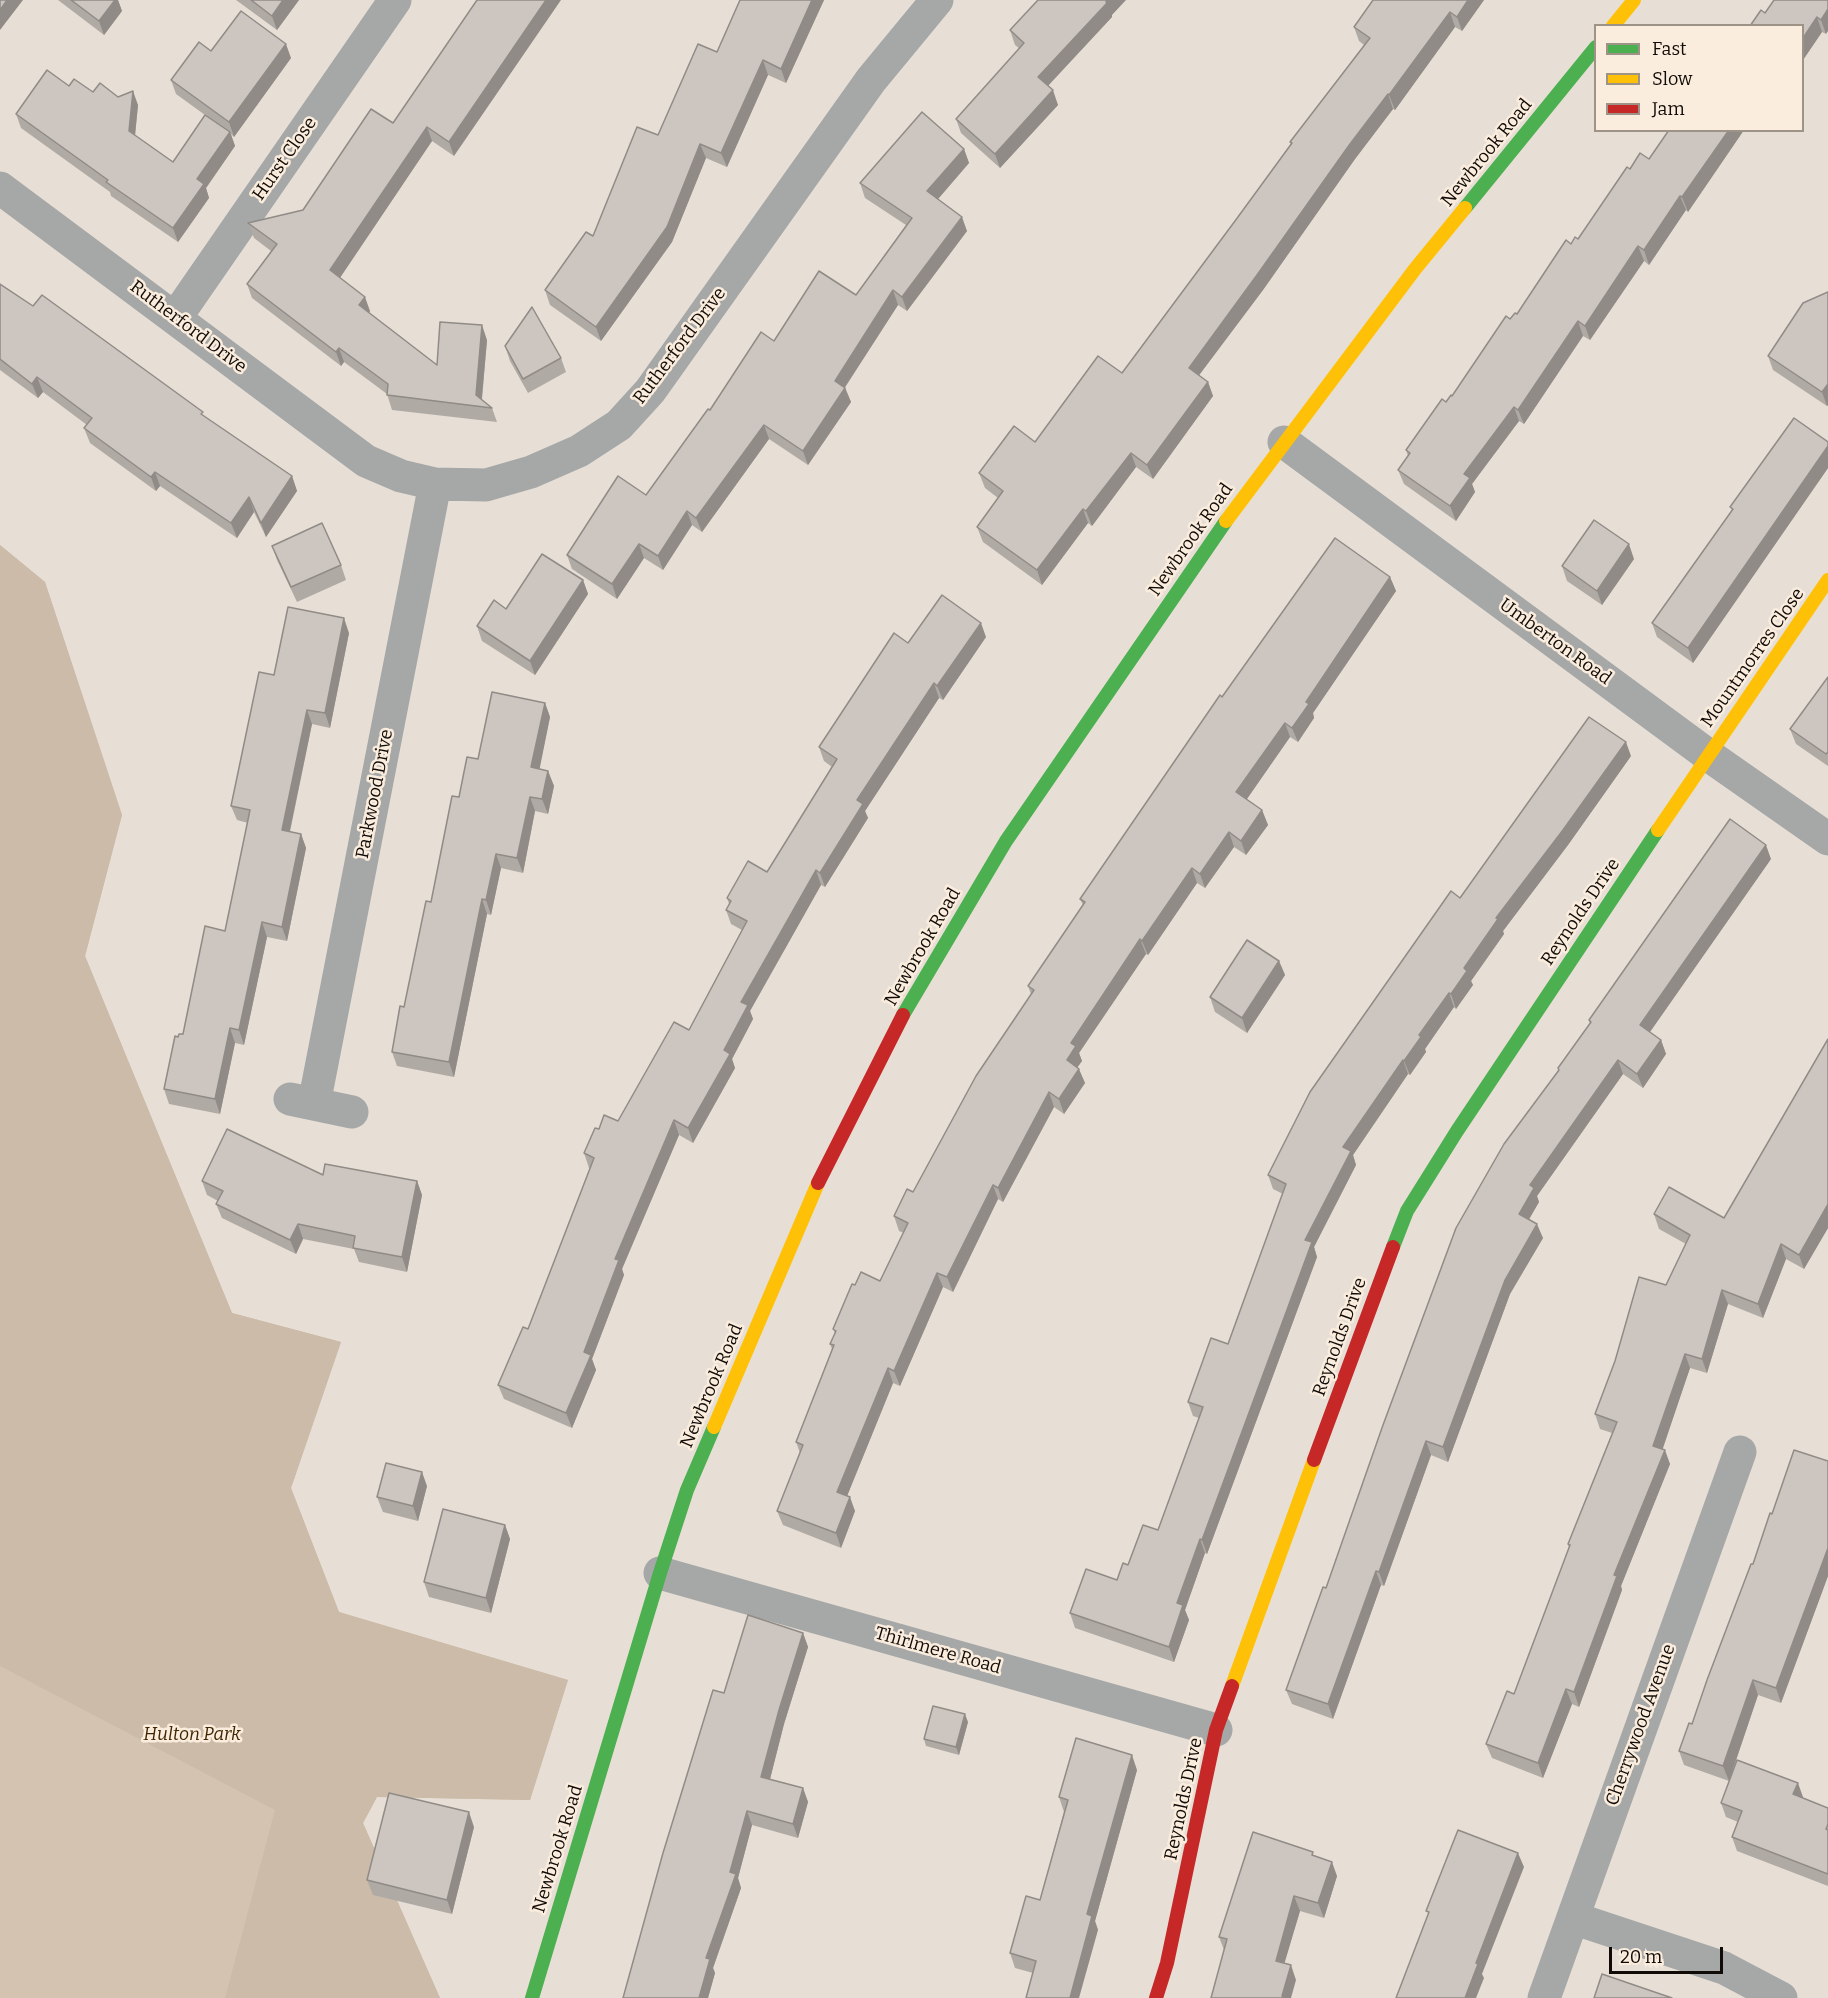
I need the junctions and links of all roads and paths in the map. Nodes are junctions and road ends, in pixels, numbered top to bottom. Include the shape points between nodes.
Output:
1 (395, 0) edge
2 (937, 0) edge
3 (1634, 0) edge
4 (1615, 24) edge
5 (1594, 49) edge
6 (0, 188) edge
7 (176, 317) junction
8 (1284, 442) junction
9 (435, 484) junction
10 (1828, 580) edge
11 (1708, 755) junction
12 (1828, 839) edge
13 (352, 1112) dead end
14 (1740, 1452) dead end
15 (660, 1573) junction
16 (1216, 1730) junction
17 (1574, 1917) junction
18 (532, 1998) edge
19 (1156, 1998) edge
20 (1544, 1998) edge
21 (1780, 1998) edge

1 - 7 street, Hurst Close
2 - 9 street, Rutherford Drive via 871,80 651,391 619,424 579,451 531,472 486,485
3 - 4 main road
5 - 8 main road, Newbrook Road via 1415,269
6 - 7 street, Rutherford Drive
7 - 9 street, Rutherford Drive via 366,461 401,476
8 - 11 street, Umberton Road
8 - 15 main road, Newbrook Road via 1207,547 1006,841 912,998 824,1168 687,1490
9 - 13 street, Parkwood Drive via 302,1102
10 - 11 main road, Mountmorres Close
11 - 12 street, Umberton Road
11 - 16 main road, Reynolds Drive via 1407,1211
14 - 17 street, Cherrywood Avenue
15 - 16 street, Thirlmere Road
15 - 18 main road, Newbrook Road
16 - 19 main road, Reynolds Drive via 1167,1963
17 - 20 street, Cherrywood Avenue
17 - 21 street via 1724,1968

